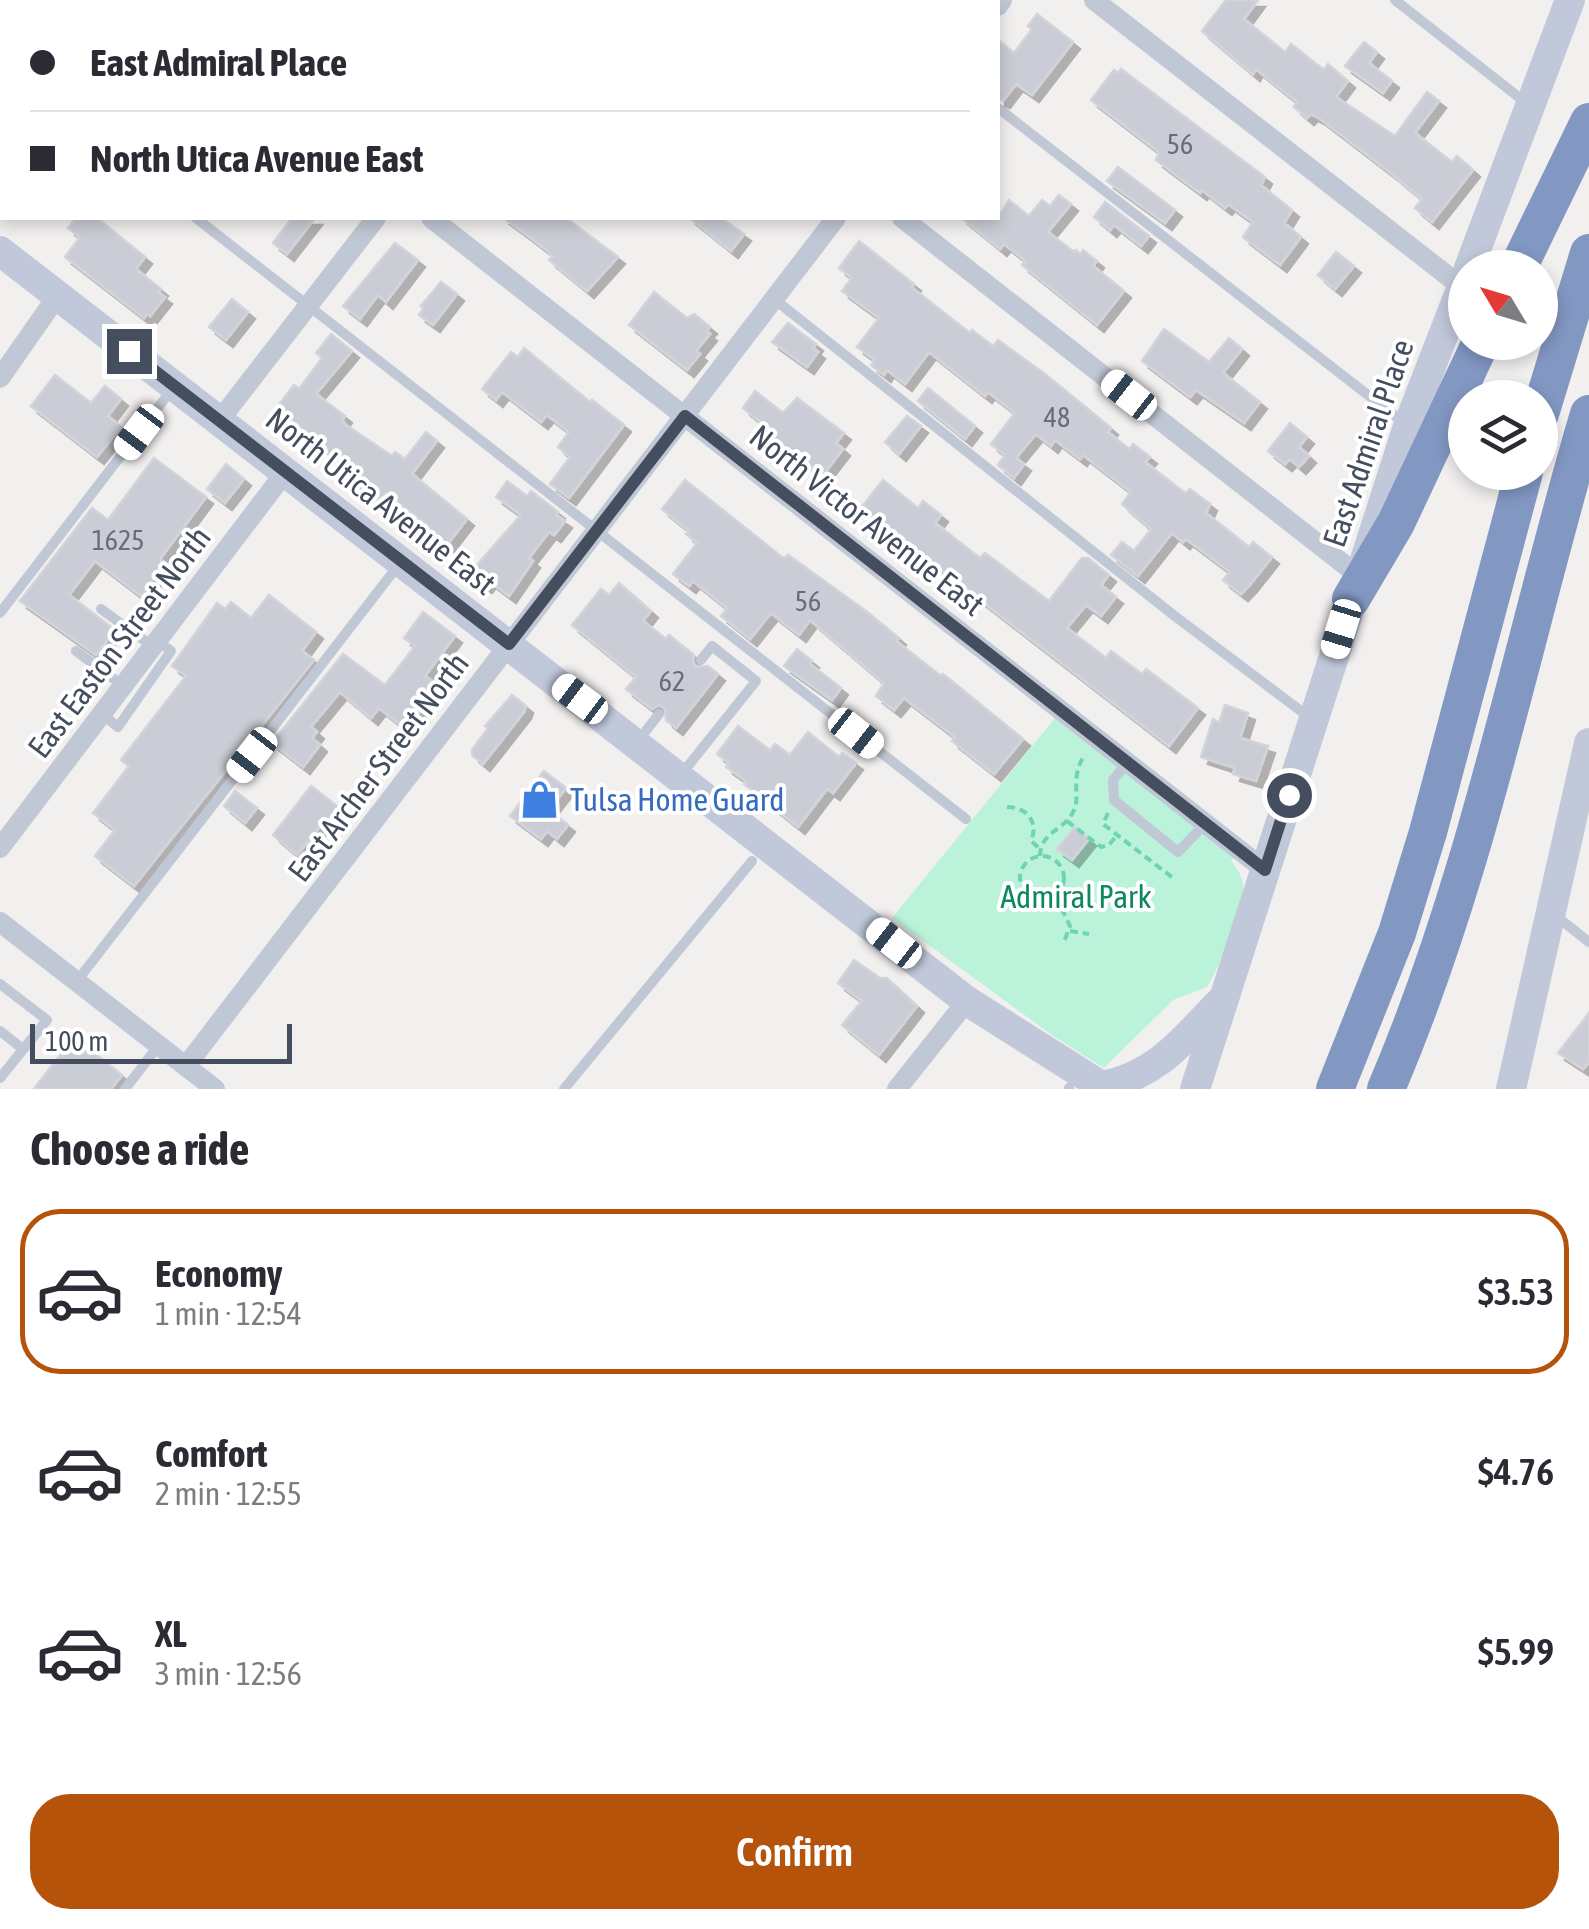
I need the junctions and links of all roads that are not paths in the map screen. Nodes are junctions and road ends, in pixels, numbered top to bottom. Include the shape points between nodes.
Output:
1 (1094, 0) edge
2 (1395, 0) edge
3 (1570, 0) edge
4 (1530, 106) junction
5 (1000, 110) edge
6 (1589, 122) edge
7 (199, 220) edge
8 (374, 220) edge
9 (434, 220) edge
10 (834, 220) edge
11 (904, 220) edge
12 (1476, 250) edge
13 (1527, 250) edge
14 (1589, 253) edge
15 (4, 254) edge
16 (1448, 265) edge
17 (58, 295) junction
18 (774, 299) junction
19 (308, 305) junction
20 (1448, 322) edge
21 (1473, 360) edge
22 (0, 378) edge
23 (1550, 380) edge
24 (174, 386) junction
25 (1589, 414) edge
26 (685, 416) junction
27 (219, 421) junction
28 (1408, 426) junction
29 (286, 472) junction
30 (1519, 490) edge
31 (599, 530) junction
32 (401, 561) junction
33 (1355, 587) junction
34 (100, 609) dead end
35 (0, 613) edge
36 (155, 644) junction
37 (509, 644) junction
38 (76, 651) dead end
39 (700, 660) dead end
40 (123, 686) junction
41 (102, 714) junction
42 (658, 714) dead end
43 (1312, 720) junction
44 (636, 743) junction
45 (1588, 752) edge
46 (1128, 762) junction
47 (679, 776) junction
48 (966, 819) dead end
49 (1206, 824) junction
50 (0, 848) edge
51 (752, 861) dead end
52 (1265, 870) junction
53 (1551, 913) junction
54 (0, 922) edge
55 (1589, 942) edge
56 (76, 982) junction
57 (0, 984) edge
58 (1223, 999) junction
59 (967, 1001) junction
60 (0, 1031) edge
61 (159, 1045) junction
62 (23, 1049) junction
63 (186, 1066) junction
64 (0, 1078) edge
65 (1105, 1088) edge
66 (125, 1089) edge
67 (216, 1089) edge
68 (564, 1089) edge
69 (897, 1089) edge
70 (1194, 1089) edge
71 (1335, 1089) edge
72 (1386, 1089) edge
73 (1511, 1089) edge

1 - 16 street
2 - 4 lane
3 - 4 main road, East Admiral Place
4 - 12 main road, East Admiral Place
5 - 28 lane
6 - 13 highway
7 - 19 lane
8 - 19 street
9 - 26 street, North Victor Avenue East
10 - 18 street, East Archer Street North
11 - 33 street
14 - 23 highway
15 - 17 main road, North Utica Avenue East
17 - 22 street
17 - 24 main road, North Utica Avenue East
18 - 26 street, East Archer Street North
18 - 43 lane
19 - 27 street
19 - 31 lane
20 - 28 main road, East Admiral Place
21 - 33 highway via 1396,523
24 - 27 main road, North Utica Avenue East
24 - 35 lane
25 - 72 highway via 1446,936
26 - 31 street, East Archer Street North
26 - 46 street, North Victor Avenue East
27 - 29 main road, North Utica Avenue East
28 - 33 main road, East Admiral Place
29 - 32 main road, North Utica Avenue East
29 - 36 street, East Easton Street North
30 - 71 highway via 1407,900
31 - 37 street, East Archer Street North
31 - 48 lane
32 - 37 main road, North Utica Avenue East
32 - 56 lane
33 - 43 main road, East Admiral Place
34 - 36 lane
36 - 40 street, East Easton Street North
36 - 41 lane via 171,651 118,726
37 - 44 main road, North Utica Avenue East
37 - 63 street, East Archer Street North
38 - 40 lane
39 - 47 lane via 712,646 756,680
40 - 41 street, East Easton Street North
41 - 50 street, East Easton Street North
42 - 44 lane
43 - 52 main road, East Admiral Place
44 - 47 main road, North Utica Avenue East
45 - 53 main road
46 - 49 street, North Victor Avenue East
46 - 49 lane via 1113,780 1114,800 1178,852
47 - 59 main road, North Utica Avenue East
49 - 52 street, North Victor Avenue East
51 - 68 lane
52 - 58 main road, East Admiral Place
53 - 55 lane
53 - 73 main road
54 - 56 street
56 - 61 street
57 - 62 lane via 47,1020
58 - 65 main road via 1151,1068
58 - 70 main road, East Admiral Place
59 - 65 main road, North Utica Avenue East
59 - 69 street
60 - 62 lane
61 - 63 street
61 - 66 lane
62 - 64 lane
63 - 67 street

